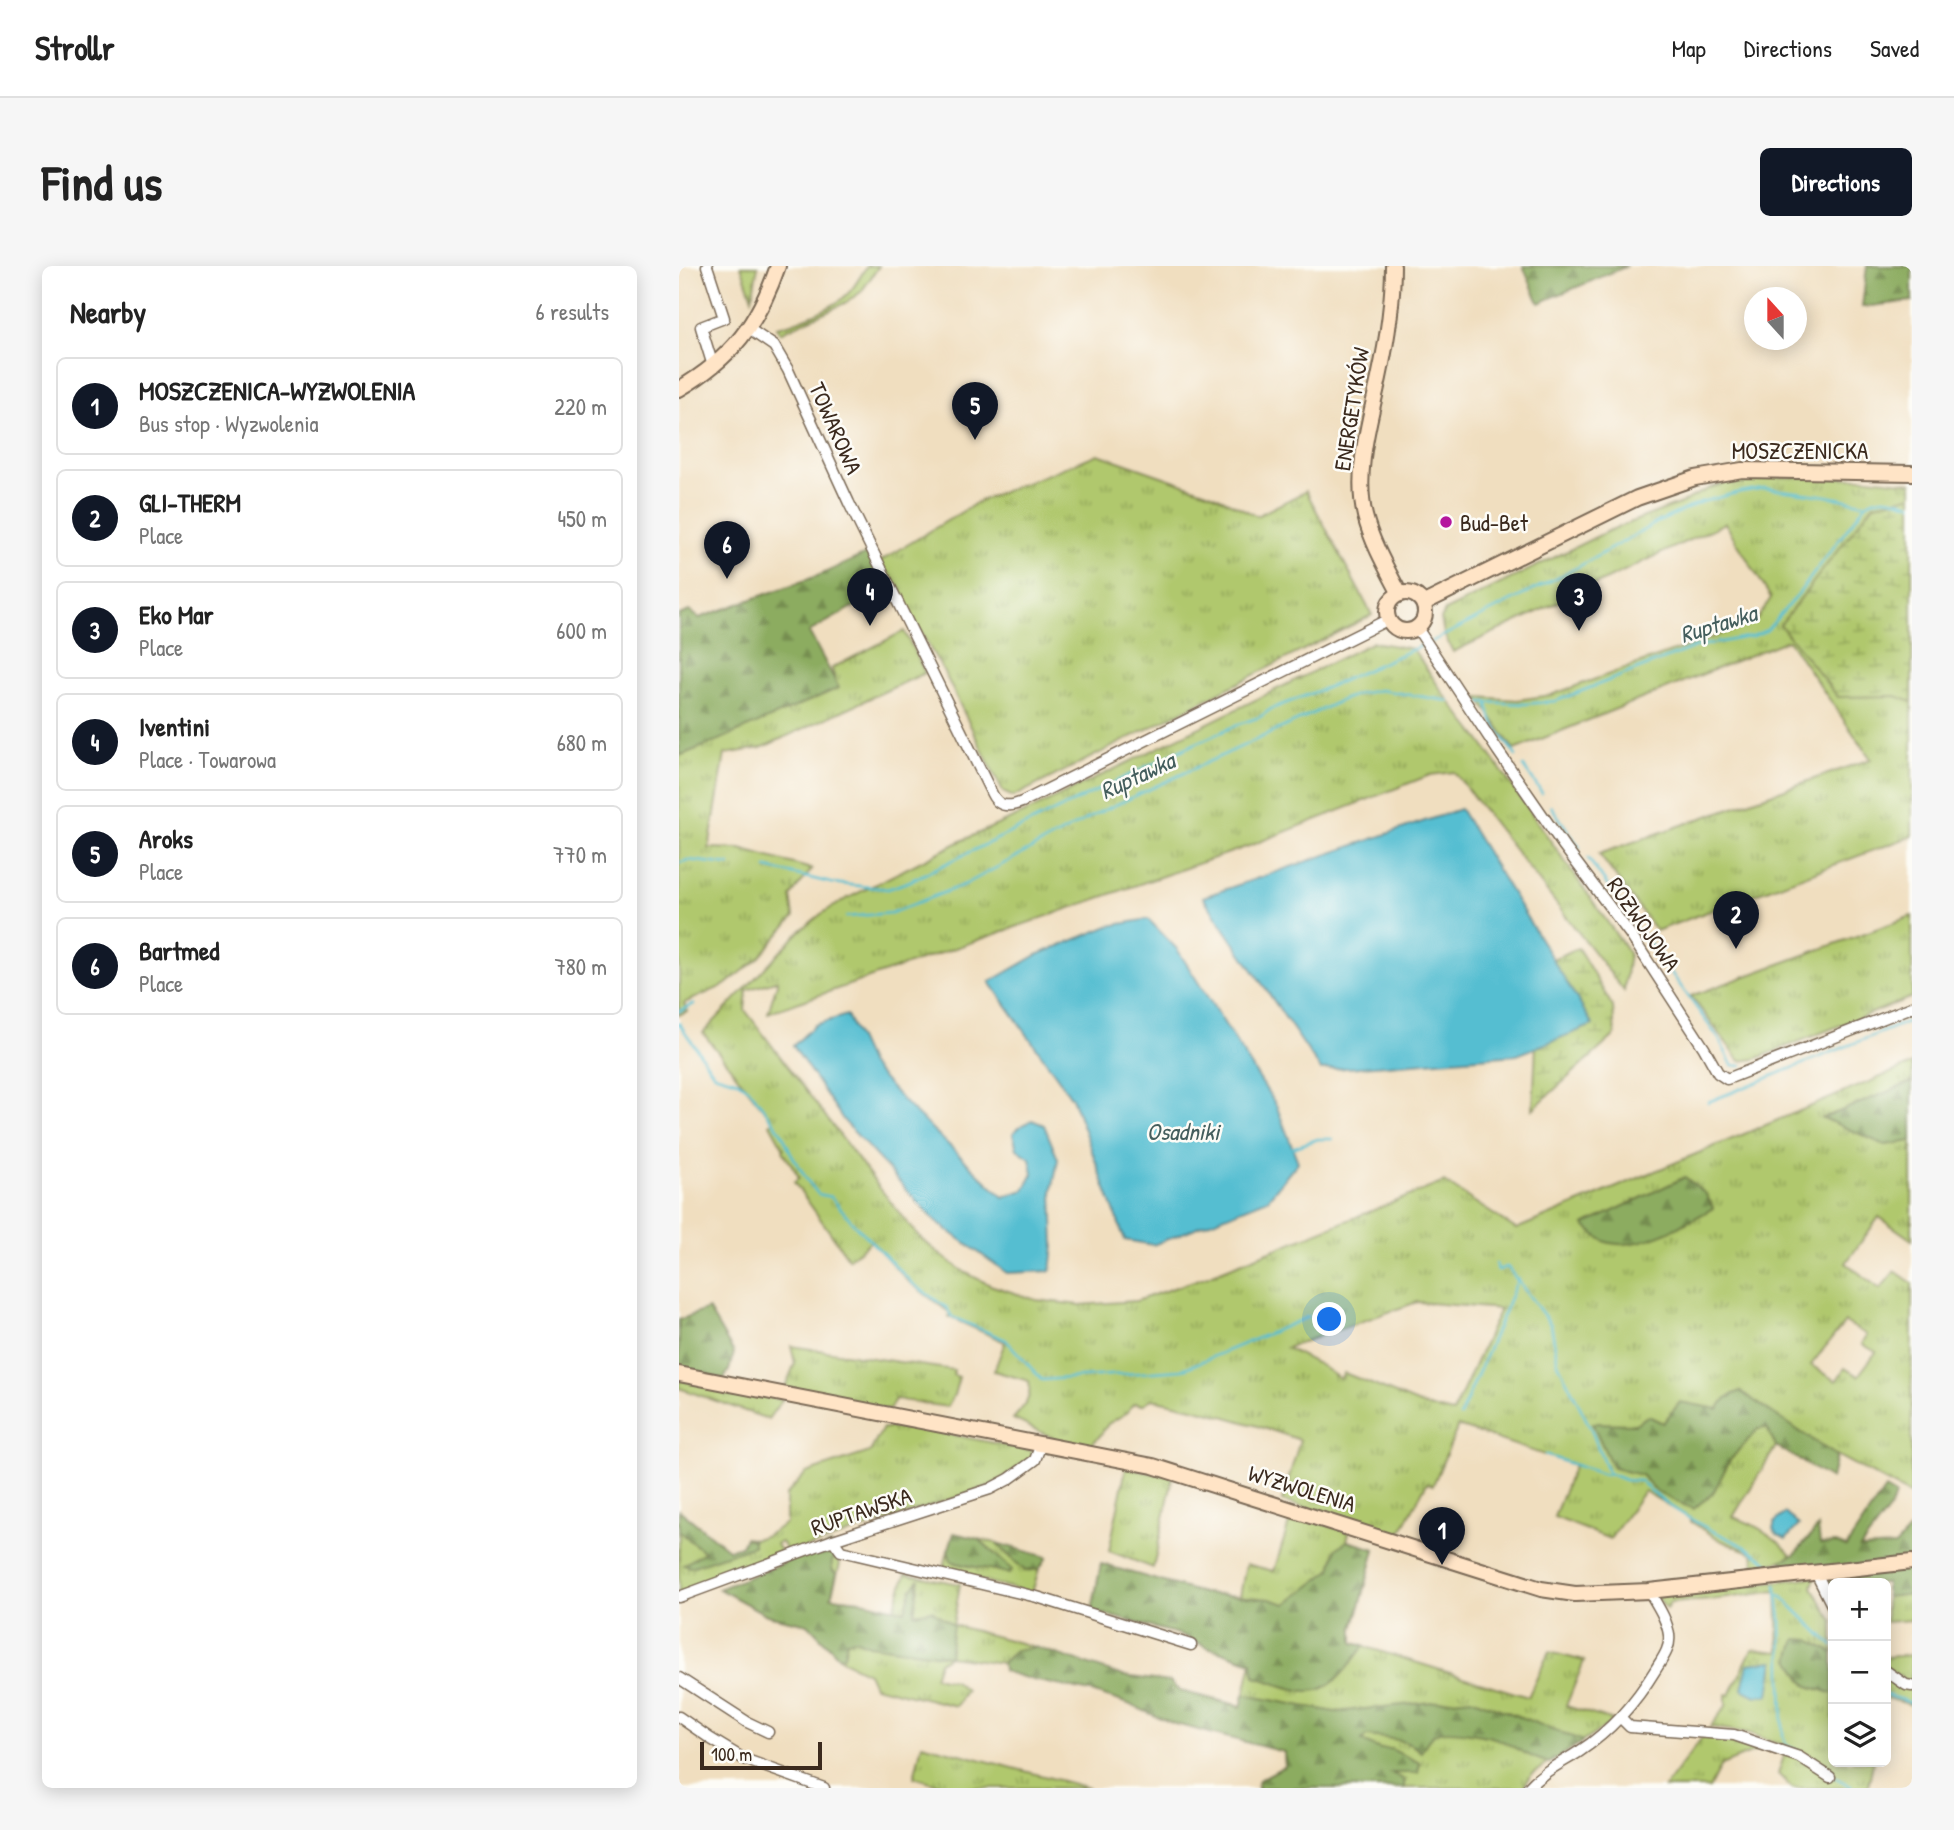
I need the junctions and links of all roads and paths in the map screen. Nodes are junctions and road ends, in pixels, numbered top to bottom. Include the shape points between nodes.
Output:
1 (707, 266) edge
2 (778, 266) edge
3 (1393, 266) edge
4 (749, 329) junction
5 (713, 366) junction
6 (679, 389) edge
7 (1912, 473) edge
8 (1399, 594) junction
9 (1424, 606) junction
10 (1389, 618) junction
11 (1420, 632) junction
12 (1912, 1007) edge
13 (679, 1374) edge
14 (1041, 1444) junction
15 (833, 1540) junction
16 (1912, 1562) edge
17 (1816, 1573) junction
18 (1649, 1591) junction
19 (679, 1597) edge
20 (1828, 1597) edge
21 (1191, 1645) dead end
22 (1891, 1674) edge
23 (679, 1678) edge
24 (1912, 1686) edge
25 (679, 1717) edge
26 (1621, 1718) junction
27 (768, 1732) dead end
28 (1830, 1777) dead end
29 (824, 1788) edge
30 (1528, 1788) edge

1 - 5 street via 724,318 701,327
2 - 4 street
3 - 8 street, ENERGETYKÓW via 1362,493 1364,515
4 - 5 street
4 - 10 street, TOWAROWA via 771,344 782,359 995,800 1005,806 1022,802
5 - 6 street
7 - 9 street, MOSZCZENICKA via 1742,470 1695,478 1637,498
8 - 9 street via 1417,596
8 - 10 street via 1391,602
9 - 11 street
10 - 11 street via 1400,630
11 - 12 street, ROZWOJOWA via 1521,785 1630,934 1718,1073 1727,1079
13 - 14 street, WYZWOLENIA
14 - 15 street, RUPTAWSKA via 1033,1462 991,1489
14 - 18 street, WYZWOLENIA via 1153,1466 1541,1589 1575,1594
15 - 19 street, RUPTAWSKA
15 - 21 street via 841,1551 1037,1597
16 - 17 street, WYZWOLENIA
17 - 18 street, WYZWOLENIA
17 - 20 street
18 - 26 street via 1666,1622 1668,1646
22 - 24 street
23 - 27 street
25 - 29 street via 744,1759
26 - 28 street via 1630,1727 1734,1735 1799,1757
26 - 30 street

